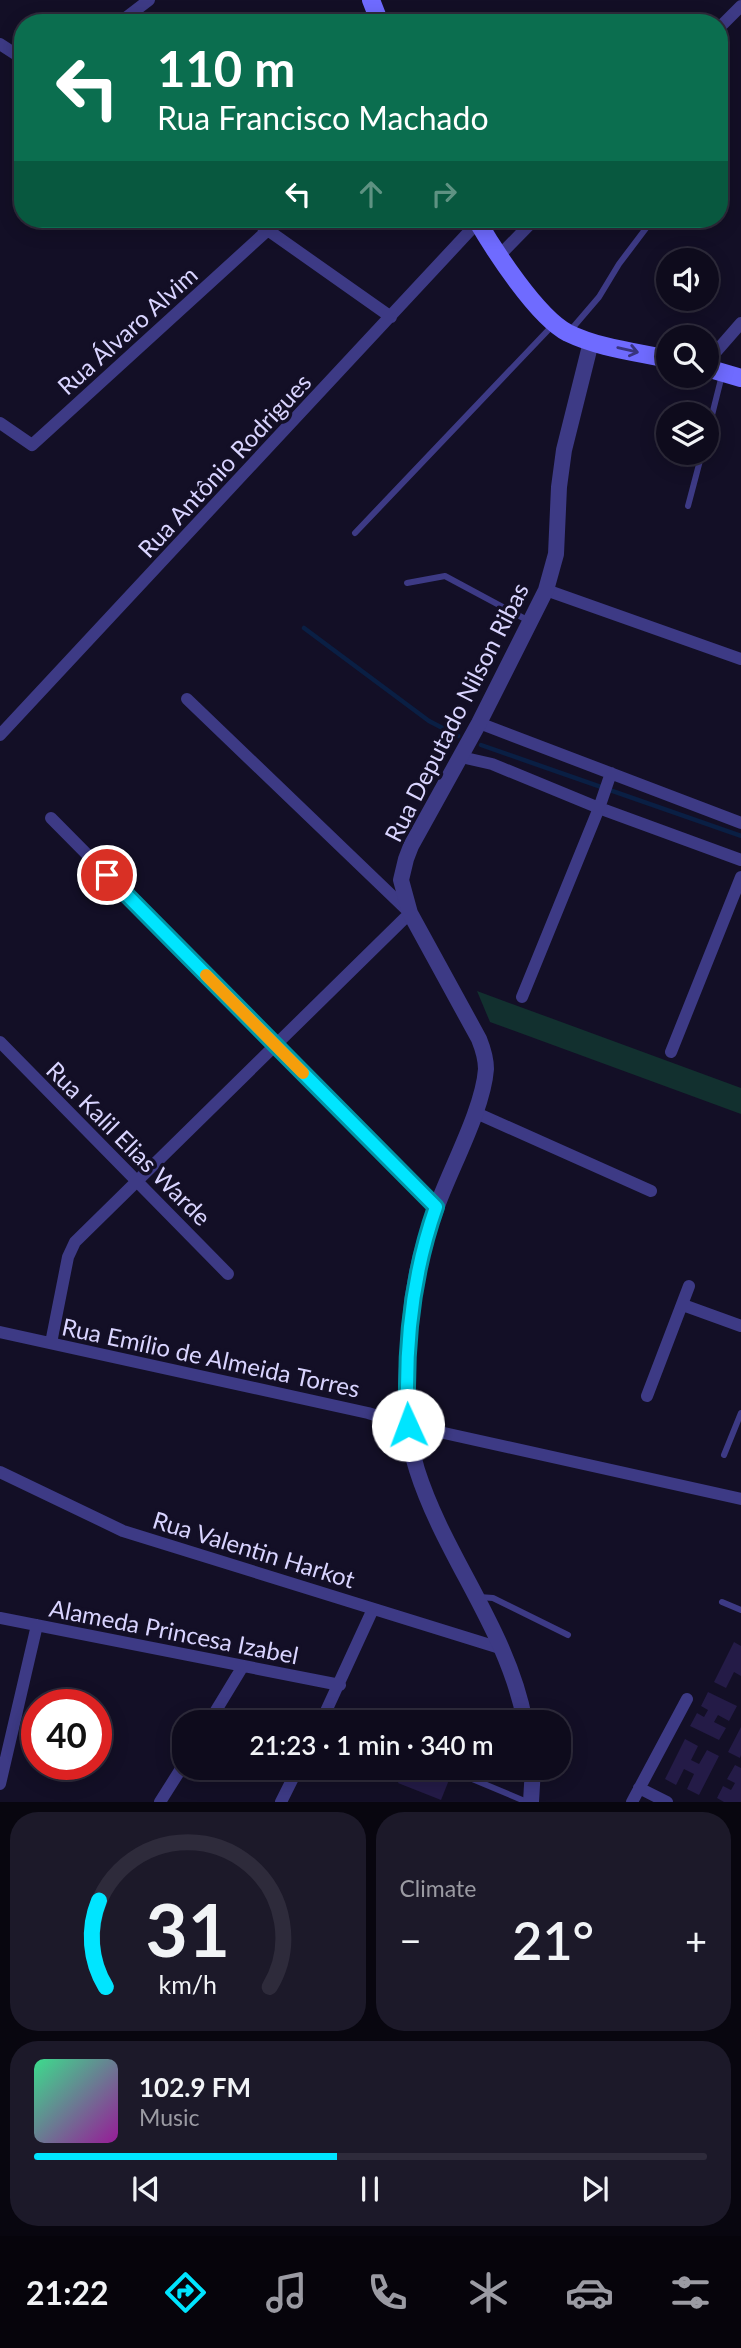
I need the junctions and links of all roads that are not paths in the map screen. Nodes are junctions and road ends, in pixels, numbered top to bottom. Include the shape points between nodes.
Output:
1 (149, 0) edge
2 (741, 6) edge
3 (131, 14) edge
4 (728, 19) edge
5 (265, 228) edge
6 (470, 228) edge
7 (482, 228) edge
8 (526, 228) edge
9 (646, 228) edge
10 (268, 230) junction
11 (498, 257) junction
12 (391, 317) junction
13 (741, 323) edge
14 (561, 328) junction
15 (592, 342) junction
16 (719, 348) edge
17 (656, 356) edge
18 (719, 371) edge
19 (741, 378) edge
20 (0, 423) edge
21 (699, 465) edge
22 (688, 506) dead end
23 (355, 533) dead end
24 (407, 583) dead end
25 (546, 590) junction
26 (531, 622) junction
27 (741, 660) edge
28 (187, 699) dead end
29 (479, 723) junction
30 (0, 736) edge
31 (461, 757) junction
32 (611, 773) junction
33 (599, 808) junction
34 (51, 818) dead end
35 (741, 823) edge
36 (741, 860) edge
37 (741, 877) edge
38 (410, 913) junction
39 (522, 996) dead end
40 (0, 1042) edge
41 (275, 1045) junction
42 (671, 1052) dead end
43 (474, 1112) junction
44 (136, 1181) junction
45 (651, 1191) dead end
46 (436, 1207) junction
47 (228, 1274) dead end
48 (689, 1286) dead end
49 (683, 1305) junction
50 (741, 1326) edge
51 (0, 1332) edge
52 (51, 1343) junction
53 (647, 1396) dead end
54 (741, 1413) edge
55 (408, 1425) junction
56 (724, 1455) dead end
57 (0, 1472) edge
58 (741, 1499) edge
59 (477, 1597) junction
60 (722, 1602) dead end
61 (373, 1609) junction
62 (741, 1610) edge
63 (0, 1618) edge
64 (37, 1625) junction
65 (568, 1634) dead end
66 (503, 1649) junction
67 (243, 1667) junction
68 (340, 1685) junction
69 (687, 1699) dead end
70 (216, 1710) edge
71 (327, 1710) edge
72 (522, 1710) edge
73 (4, 1745) edge
74 (174, 1780) edge
75 (292, 1780) edge
76 (475, 1780) edge
77 (532, 1780) edge
78 (0, 1784) edge
79 (639, 1788) junction
80 (160, 1802) edge
81 (281, 1802) edge
82 (529, 1802) edge
83 (632, 1802) edge
84 (667, 1802) edge

1 - 3 street
2 - 4 street
5 - 10 street
6 - 12 street, Rua Antônio Rodrigues
7 - 11 main road
8 - 11 street
9 - 14 lane via 598,297
10 - 12 street
10 - 20 street, Rua Álvaro Alvim via 32,445
11 - 14 main road
12 - 30 street, Rua Antônio Rodrigues
13 - 16 street
14 - 15 main road
14 - 23 lane
15 -> 17 main road
15 - 25 street, Rua Deputado Nilson Ribas via 564,450 556,554
18 - 19 main road
21 - 22 lane
24 - 26 lane via 445,576
25 - 26 street, Rua Deputado Nilson Ribas
25 - 27 street
26 - 29 street, Rua Deputado Nilson Ribas
28 - 38 street
29 - 31 street, Rua Deputado Nilson Ribas
29 - 32 street
31 - 33 street via 492,764
31 - 38 street, Rua Deputado Nilson Ribas via 406,859 401,880
32 - 33 street
32 - 35 street
33 - 36 street
33 - 39 street
34 - 41 street
37 - 42 street
38 - 41 street
38 - 43 street, Rua Deputado Nilson Ribas via 485,1053 484,1084
40 - 44 street, Rua Kalil Elias Warde
41 - 44 street
41 - 46 street
43 - 45 street
43 - 46 street, Rua Deputado Nilson Ribas
44 - 47 street, Rua Kalil Elias Warde
44 - 52 street via 71,1249
46 - 55 street, Rua Deputado Nilson Ribas via 412,1298
48 - 49 street
49 - 50 street
49 - 53 street
51 - 52 street, Rua Emílio de Almeida Torres
52 - 55 street, Rua Emílio de Almeida Torres
54 - 56 lane
55 - 58 street, Rua Emílio de Almeida Torres
55 - 59 street, Rua Deputado Nilson Ribas via 425,1491
57 - 61 street, Rua Valentin Harkot via 123,1531
59 - 65 lane via 493,1598
59 - 66 street, Rua Deputado Nilson Ribas
60 - 62 lane
61 - 66 street, Rua Valentin Harkot
61 - 68 street
63 - 64 street, Alameda Princesa Izabel
64 - 67 street, Alameda Princesa Izabel
64 - 73 street
66 - 72 street, Rua Deputado Nilson Ribas
67 - 68 street, Alameda Princesa Izabel
67 - 70 street
68 - 71 street
69 - 79 street
73 - 78 street
74 - 80 street
75 - 81 street
76 - 82 lane
77 - 82 street
79 - 83 street
79 - 84 street

